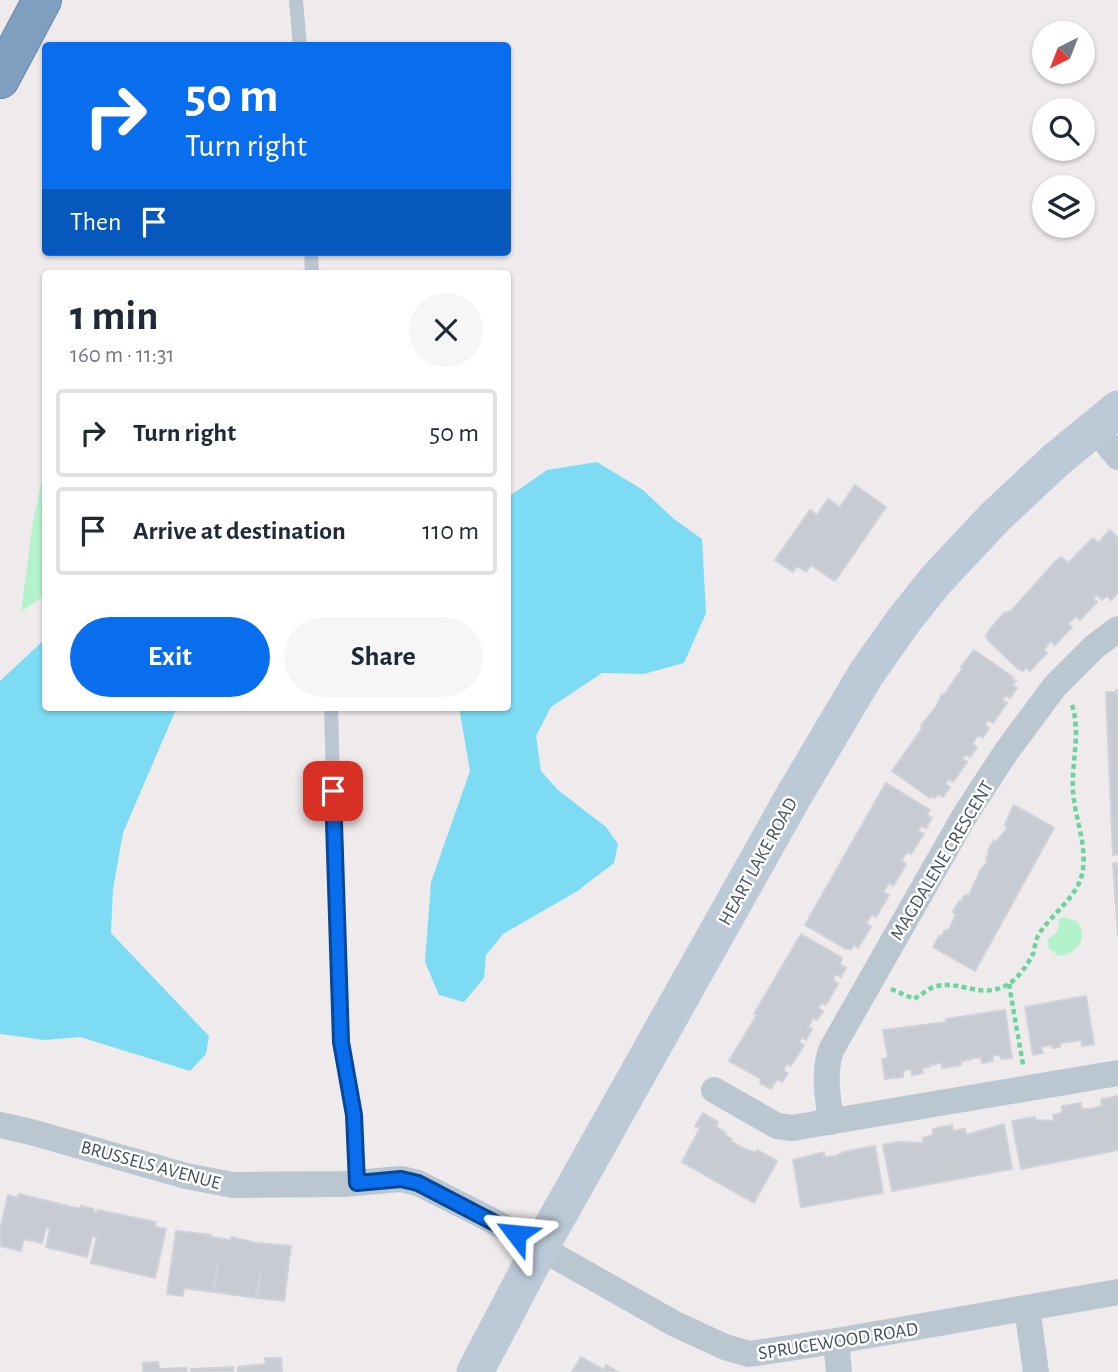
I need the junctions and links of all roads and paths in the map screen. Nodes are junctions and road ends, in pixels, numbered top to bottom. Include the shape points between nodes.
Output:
1 (42, 0) edge
2 (296, 0) edge
3 (300, 42) edge
4 (0, 79) edge
5 (1106, 419) edge
6 (1118, 457) edge
7 (1118, 629) edge
8 (1066, 698) dead end
9 (331, 711) edge
10 (1009, 984) junction
11 (887, 987) dead end
12 (1024, 1073) dead end
13 (1118, 1073) edge
14 (714, 1090) dead end
15 (831, 1122) junction
16 (0, 1125) edge
17 (357, 1183) junction
18 (540, 1248) junction
19 (1118, 1292) edge
20 (1027, 1308) junction
21 (836, 1341) junction
22 (474, 1372) edge
23 (839, 1372) edge
24 (1036, 1372) edge

1 - 4 highway
2 - 3 lane
5 - 6 street
5 - 18 street, HEART LAKE ROAD via 971,542 904,620 866,674
7 - 15 street, MAGDALENE CRESCENT via 1055,686 965,815 831,1050 825,1081
8 - 10 path via 1077,722 1073,780 1083,869 1068,900 1037,936 1023,970
9 - 17 lane via 341,1042 354,1115
10 - 11 path via 976,991 936,986 915,999
10 - 12 path
13 - 15 street
14 - 15 street via 777,1126
16 - 17 street, BRUSSELS AVENUE via 233,1185
17 - 18 street, BRUSSELS AVENUE via 401,1179 418,1183
18 - 21 street, SPRUCEWOOD ROAD via 725,1347 749,1354
18 - 22 street, HEART LAKE ROAD
19 - 20 street, SPRUCEWOOD ROAD
20 - 21 street, SPRUCEWOOD ROAD
20 - 24 street
21 - 23 street

